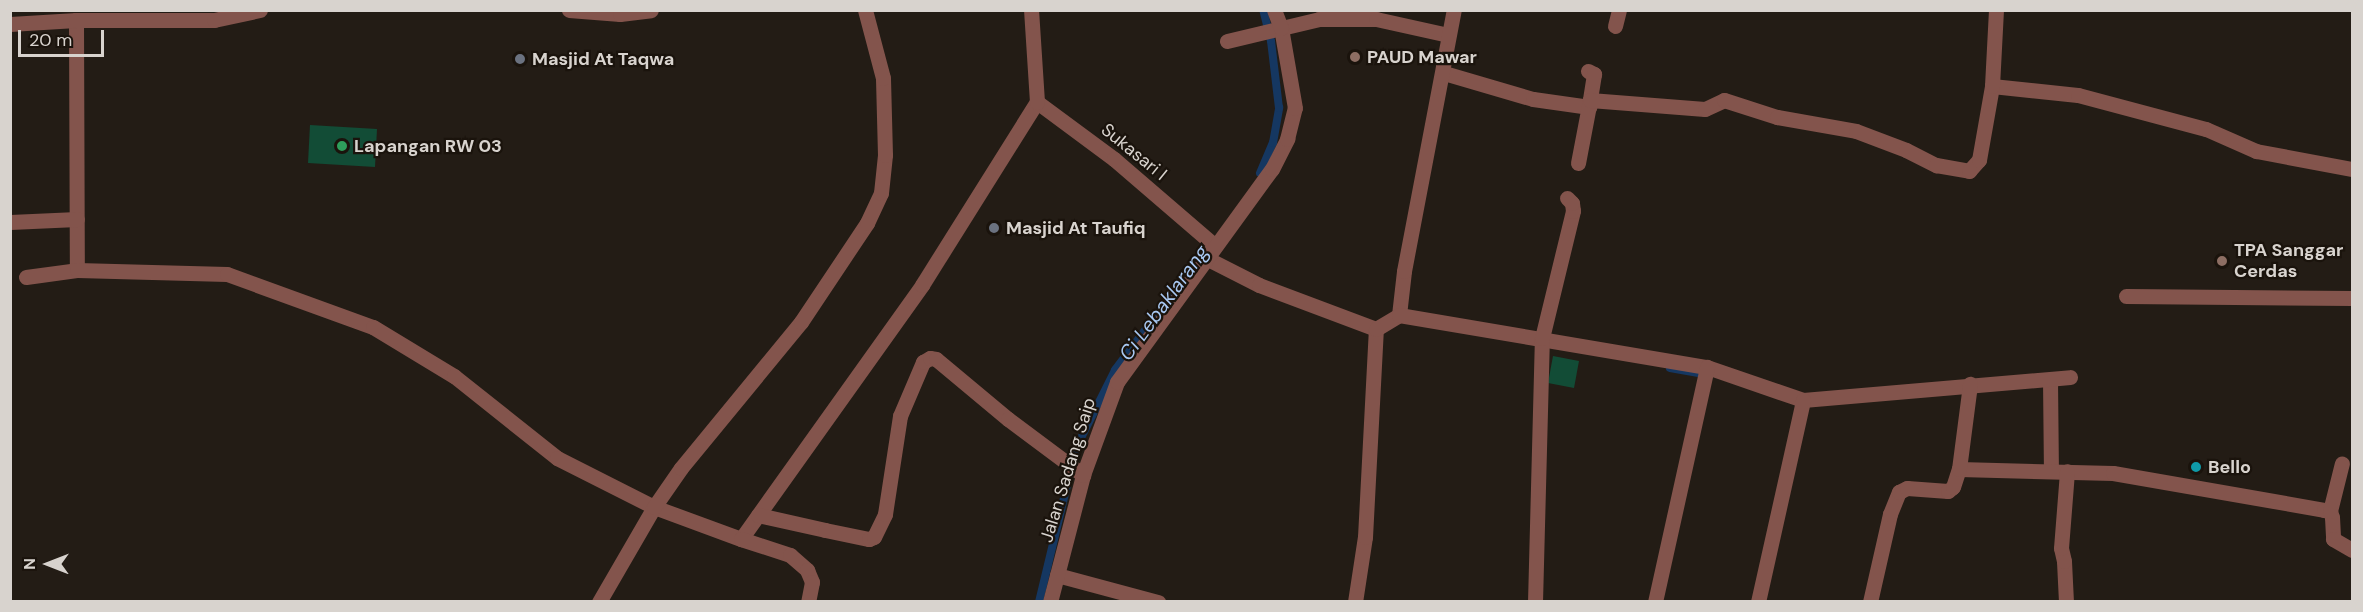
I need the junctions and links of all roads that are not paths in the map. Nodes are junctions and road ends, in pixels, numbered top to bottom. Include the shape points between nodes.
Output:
1 (260, 10) edge
2 (569, 10) edge
3 (651, 10) edge
4 (865, 10) edge
5 (1031, 10) edge
6 (1274, 10) edge
7 (1454, 10) edge
8 (1996, 10) edge
9 (76, 20) junction
10 (10, 24) edge
11 (1273, 30) junction
12 (1448, 35) junction
13 (1227, 41) dead end
14 (1588, 71) dead end
15 (1444, 74) junction
16 (1992, 86) junction
17 (1037, 102) junction
18 (1589, 104) junction
19 (1578, 163) dead end
20 (2352, 169) edge
21 (1567, 198) dead end
22 (77, 219) junction
23 (10, 222) edge
24 (1209, 246) junction
25 (77, 270) junction
26 (26, 277) dead end
27 (2126, 296) dead end
28 (2352, 298) edge
29 (1399, 315) junction
30 (1376, 329) junction
31 (1542, 338) junction
32 (1707, 367) junction
33 (2070, 377) dead end
34 (2050, 380) junction
35 (1970, 384) junction
36 (1803, 400) junction
37 (2342, 463) dead end
38 (1959, 469) junction
39 (2051, 471) junction
40 (2067, 471) junction
41 (1081, 473) junction
42 (654, 507) junction
43 (2330, 512) junction
44 (758, 515) junction
45 (741, 539) junction
46 (2352, 550) edge
47 (1058, 575) junction
48 (599, 602) edge
49 (808, 602) edge
50 (1050, 602) edge
51 (1158, 602) edge
52 (1355, 602) edge
53 (1535, 602) edge
54 (1655, 602) edge
55 (1758, 602) edge
56 (1870, 602) edge
57 (2066, 602) edge

1 - 9 street via 214,20
2 - 3 street via 620,14
4 - 42 street via 882,78 885,155 881,193 867,223 801,322 681,468
5 - 17 street
6 - 11 street, Jalan Sadang Saip
7 - 12 street
8 - 16 street
9 - 10 street
9 - 22 street
11 - 12 street via 1319,19 1376,19
11 - 13 street
11 - 24 street, Jalan Sadang Saip via 1295,108 1287,139 1272,169
12 - 15 street
14 - 18 street via 1594,74
15 - 18 street via 1533,99
15 - 29 street via 1404,271
16 - 18 street via 1979,160 1969,171 1936,165 1856,131 1778,117 1724,100 1705,109
16 - 20 street via 2078,95 2206,129 2256,151
17 - 24 street, Sukasari I via 1114,159
17 - 44 street via 922,285
18 - 19 street
21 - 31 street via 1573,211
22 - 23 street
22 - 25 street
24 - 30 street, Sukasari I via 1259,285
24 - 41 street, Jalan Sadang Saip via 1117,382
25 - 26 street
25 - 42 street via 227,274 373,327 454,376 557,458
27 - 28 street
29 - 30 street
29 - 31 street
30 - 52 street via 1365,537
31 - 32 street
31 - 53 street
32 - 36 street
32 - 54 street
33 - 34 street
34 - 35 street
34 - 39 street
35 - 36 street
35 - 38 street
36 - 55 street
37 - 43 street
38 - 39 street
38 - 56 street via 1948,491 1906,488 1899,492 1890,514
39 - 40 street
40 - 43 street via 2113,473
40 - 57 street via 2061,548
41 - 44 street via 930,358 923,362 900,416 885,514 874,537
41 - 47 street, Jalan Sadang Saip
42 - 45 street
42 - 48 street
43 - 46 street via 2333,539
44 - 45 street
45 - 49 street via 790,555 807,570 812,582
47 - 50 street, Jalan Sadang Saip
47 - 51 street

